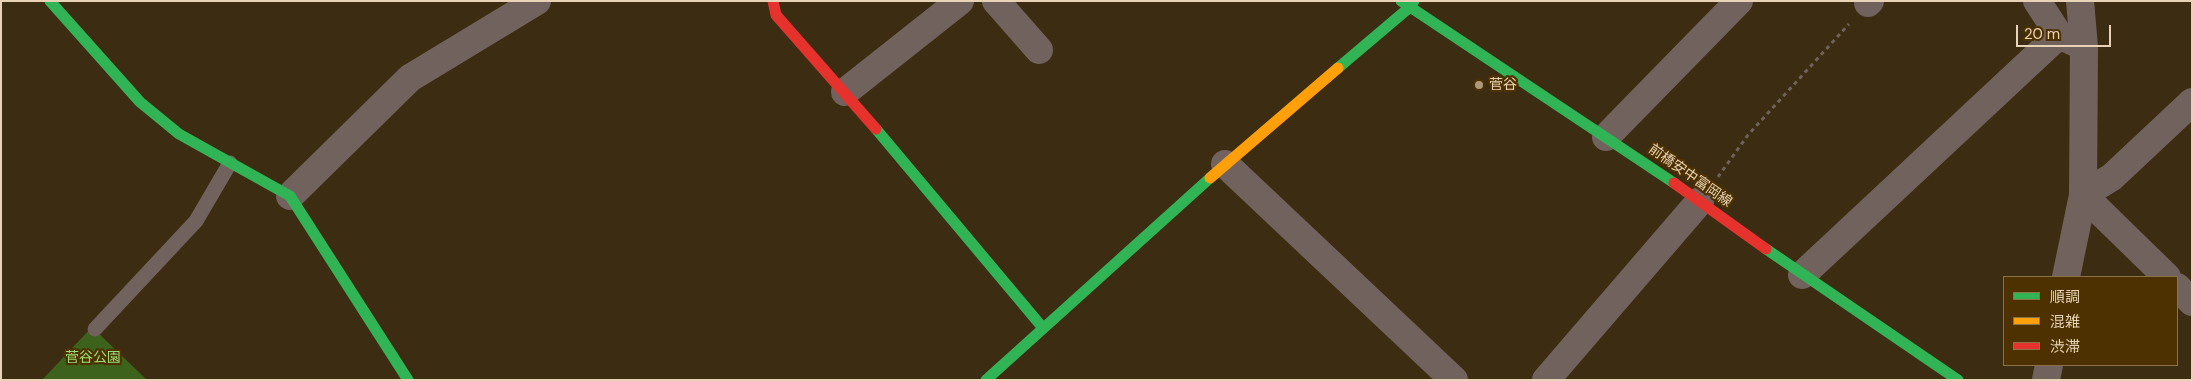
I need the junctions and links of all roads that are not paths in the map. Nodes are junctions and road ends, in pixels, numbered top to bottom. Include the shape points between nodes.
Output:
1 (50, 1) edge
2 (537, 1) edge
3 (773, 1) edge
4 (960, 1) edge
5 (996, 1) edge
6 (1739, 1) edge
7 (2038, 1) edge
8 (2080, 1) edge
9 (1408, 3) edge
10 (2059, 35) junction
11 (2084, 46) junction
12 (1039, 50) dead end
13 (845, 92) junction
14 (2192, 102) edge
15 (1606, 137) junction
16 (230, 164) junction
17 (1226, 164) junction
18 (2083, 195) junction
19 (290, 196) junction
20 (1700, 201) junction
21 (1802, 275) junction
22 (2066, 276) edge
23 (2166, 276) edge
24 (2178, 288) edge
25 (2192, 302) edge
26 (1043, 328) junction
27 (95, 329) dead end
28 (2049, 366) edge
29 (408, 380) edge
30 (986, 380) edge
31 (1454, 380) edge
32 (1546, 380) edge
33 (1958, 380) edge
34 (2046, 380) edge

1 - 16 street via 140,102 179,134
2 - 19 street via 410,78
3 - 13 street via 776,15
4 - 13 street
5 - 12 street
6 - 15 street
7 - 10 street
8 - 11 street
9 - 15 street, 前橋安中富岡線
9 - 17 street
10 - 11 street
10 - 21 street
11 - 18 street
13 - 26 street
14 - 18 street via 2112,177
15 - 20 street, 前橋安中富岡線
16 - 19 street
16 - 27 lane via 196,221
17 - 26 street
17 - 31 street
18 - 22 street
18 - 23 street
19 - 29 street
20 - 21 street, 前橋安中富岡線
20 - 32 street
21 - 33 street, 前橋安中富岡線
24 - 25 street
26 - 30 street
28 - 34 street

